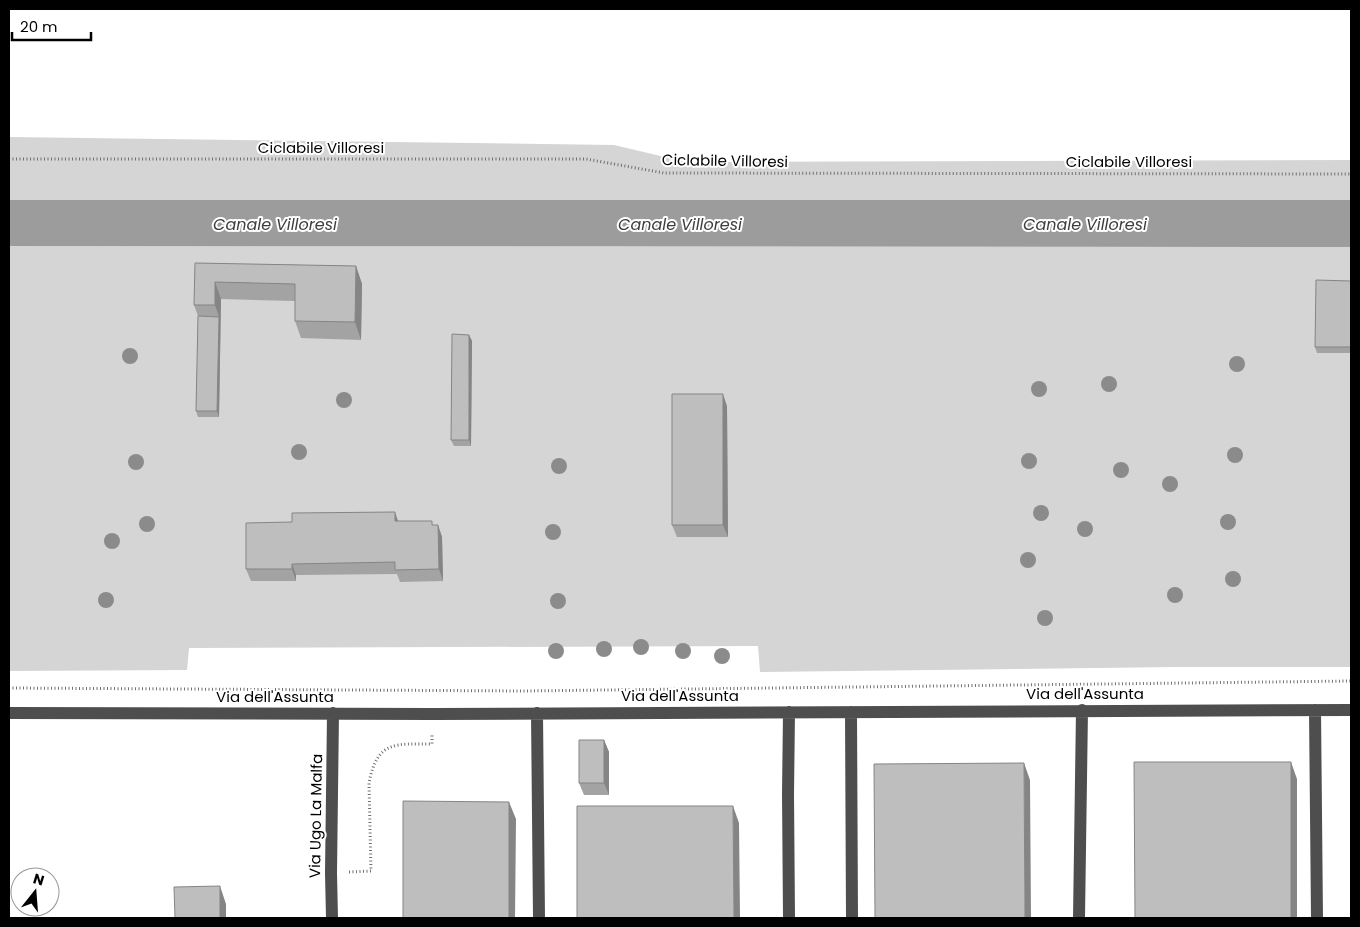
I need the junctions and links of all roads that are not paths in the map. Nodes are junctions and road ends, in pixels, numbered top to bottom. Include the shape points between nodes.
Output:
1 (1082, 710) junction
2 (1315, 710) junction
3 (1351, 710) edge
4 (789, 712) junction
5 (851, 712) junction
6 (9, 713) edge
7 (537, 713) junction
8 (334, 714) junction
9 (332, 918) edge
10 (539, 918) edge
11 (789, 918) edge
12 (852, 918) edge
13 (1079, 918) edge
14 (1317, 918) edge

1 - 2 street, Via dell'Assunta
1 - 5 street, Via dell'Assunta
1 - 13 street
2 - 3 street, Via dell'Assunta
2 - 14 street
4 - 5 street, Via dell'Assunta
4 - 7 street, Via dell'Assunta
4 - 11 street
5 - 12 street
6 - 8 street, Via dell'Assunta
7 - 8 street, Via dell'Assunta
7 - 10 street
8 - 9 street, Via Ugo La Malfa

